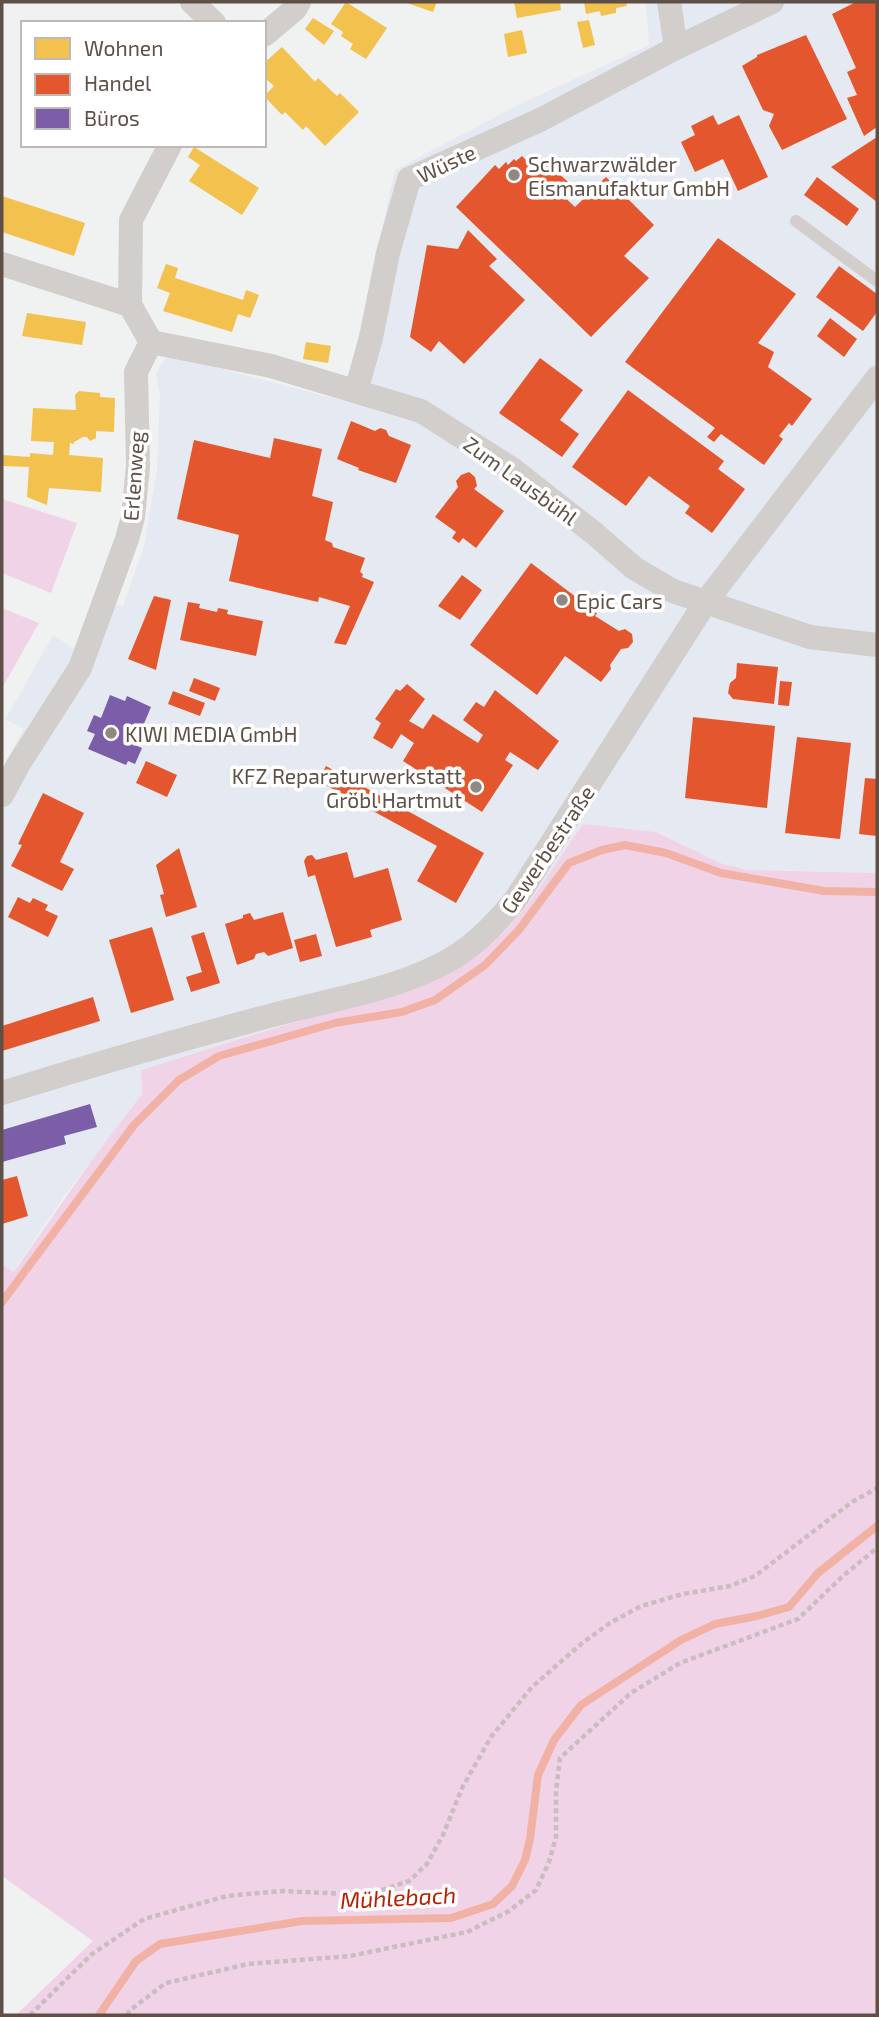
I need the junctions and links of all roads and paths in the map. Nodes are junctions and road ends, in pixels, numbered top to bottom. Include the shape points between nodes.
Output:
1 (192, 2) edge
2 (299, 2) edge
3 (669, 2) edge
4 (772, 2) edge
5 (212, 21) edge
6 (266, 34) edge
7 (676, 48) junction
8 (169, 147) edge
9 (796, 221) dead end
10 (2, 264) edge
11 (877, 281) edge
12 (130, 305) junction
13 (151, 342) junction
14 (877, 378) edge
15 (356, 391) junction
16 (705, 603) junction
17 (877, 645) edge
18 (2, 795) edge
19 (2, 1093) edge
20 (877, 1488) edge
21 (877, 1548) edge
22 (30, 2015) edge
23 (127, 2015) edge

1 - 5 street
2 - 6 street
3 - 7 street
4 - 7 street, Wüste
7 - 15 street, Wüste via 540,120 409,179
8 - 12 street via 131,220
9 - 11 lane
10 - 12 street
12 - 13 street
13 - 15 street, Zum Lausbühl via 271,366
13 - 18 street, Erlenweg via 136,372 138,466 127,539 80,668
14 - 16 street, Gewerbestraße
15 - 16 street, Zum Lausbühl via 421,411 512,469 634,568
16 - 17 street, Zum Lausbühl via 810,636
16 - 19 street, Gewerbestraße via 516,899 493,927 467,948 436,967 391,984
20 - 22 path via 755,1576 730,1587 641,1606 581,1644 532,1687 491,1737 427,1864 409,1881 379,1892 283,1891 227,1896 144,1919 92,1954
21 - 23 path via 798,1619 680,1663 631,1693 579,1739 560,1758 556,1837 549,1862 536,1890 509,1911 467,1932 350,1956 248,1964 166,1983

